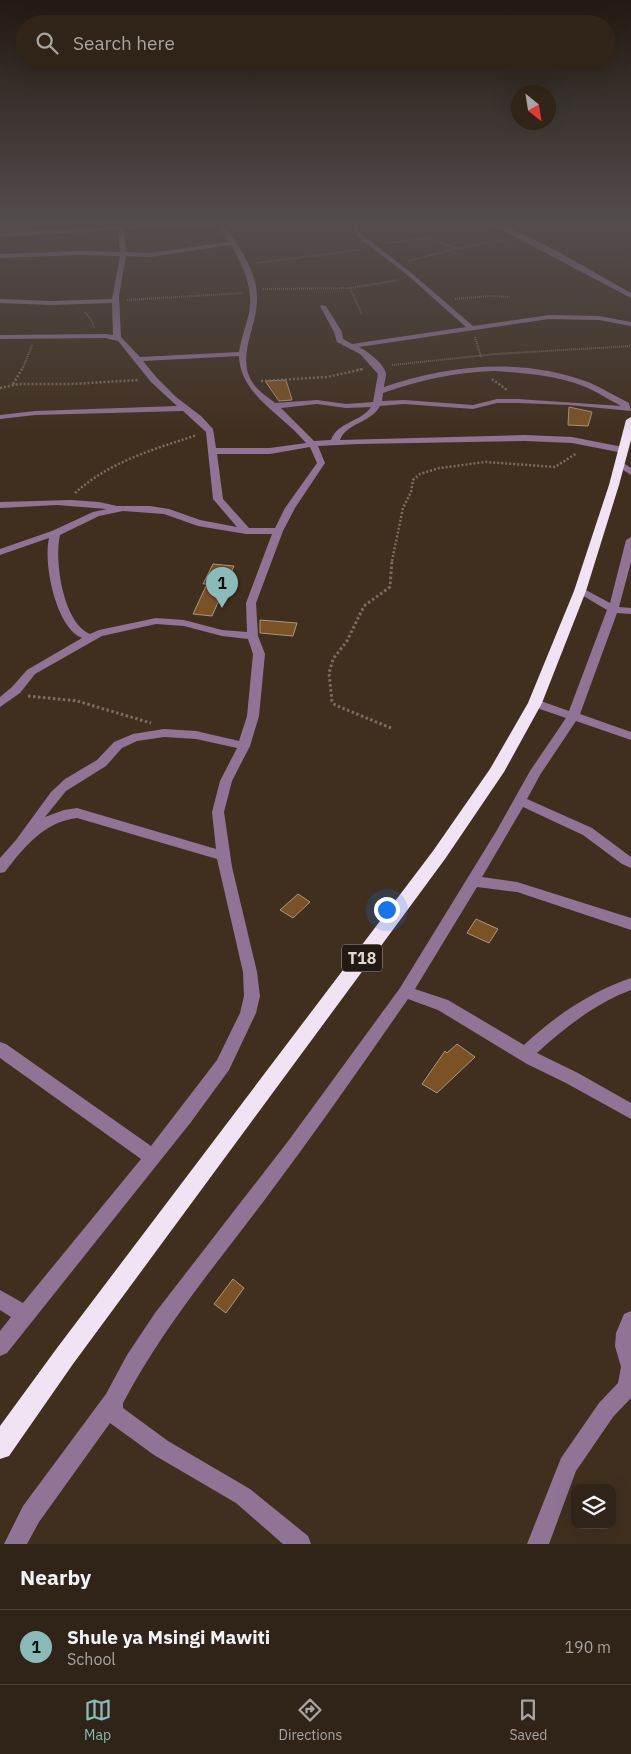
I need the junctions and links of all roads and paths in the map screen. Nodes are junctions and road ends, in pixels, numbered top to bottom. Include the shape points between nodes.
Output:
1 (116, 294) edge
2 (211, 294) edge
3 (253, 294) edge
4 (353, 294) edge
5 (433, 294) edge
6 (510, 297) dead end
7 (440, 300) junction
8 (0, 301) edge
9 (115, 301) junction
10 (80, 302) junction
11 (323, 306) dead end
12 (362, 314) dead end
13 (631, 324) edge
14 (471, 328) junction
15 (96, 335) junction
16 (0, 337) edge
17 (34, 337) junction
18 (116, 338) junction
19 (351, 346) junction
20 (631, 346) edge
21 (243, 354) junction
22 (480, 356) junction
23 (138, 359) junction
24 (378, 368) junction
25 (481, 368) junction
26 (497, 369) junction
27 (154, 380) junction
28 (248, 381) junction
29 (12, 384) junction
30 (0, 388) edge
31 (380, 391) junction
32 (540, 402) junction
33 (376, 403) junction
34 (272, 406) junction
35 (185, 408) junction
36 (631, 408) edge
37 (0, 416) edge
38 (631, 420) edge
39 (210, 431) junction
40 (334, 442) junction
41 (314, 444) junction
42 (592, 444) junction
43 (212, 451) junction
44 (625, 462) edge
45 (66, 503) junction
46 (0, 505) edge
47 (123, 508) junction
48 (246, 531) junction
49 (278, 531) junction
50 (56, 533) junction
51 (631, 540) edge
52 (0, 552) edge
53 (580, 591) junction
54 (613, 608) junction
55 (631, 611) edge
56 (253, 636) junction
57 (89, 637) junction
58 (4, 699) edge
59 (535, 702) junction
60 (573, 717) junction
61 (391, 728) dead end
62 (172, 732) junction
63 (631, 736) edge
64 (244, 746) junction
65 (519, 801) junction
66 (22, 842) junction
67 (224, 856) junction
68 (2, 863) edge
69 (631, 863) edge
70 (472, 881) junction
71 (631, 924) edge
72 (631, 984) edge
73 (405, 992) junction
74 (0, 1049) edge
75 (525, 1054) junction
76 (631, 1112) edge
77 (152, 1157) junction
78 (0, 1299) edge
79 (24, 1315) junction
80 (631, 1320) edge
81 (0, 1346) edge
82 (113, 1401) junction
83 (0, 1447) edge
84 (15, 1544) edge
85 (300, 1544) edge
86 (538, 1544) edge

1 - 9 street
2 - 9 path
3 - 21 street
4 - 12 path
5 - 7 street
6 - 7 path
7 - 14 street
8 - 10 street
9 - 10 street
9 - 18 street
10 - 15 path
11 - 19 street via 340,340
13 - 14 street via 599,318 549,317
14 - 19 street
14 - 22 path
15 - 17 street
15 - 18 street
16 - 17 street
17 - 29 path via 26,363
18 - 23 street via 123,341
19 - 24 street via 363,352
20 - 22 path
21 - 23 street
21 - 28 street via 241,364
22 - 24 path
22 - 26 path
23 - 27 street
24 - 28 path via 320,378
24 - 31 street via 382,374
25 - 26 street
25 - 31 street via 431,375
25 - 32 path via 502,388
26 - 36 street via 574,380
27 - 29 path
27 - 35 street
28 - 34 street
29 - 30 path
31 - 33 street
32 - 33 street via 502,401 473,407
32 - 36 street
33 - 34 street via 351,406 317,402
33 - 40 street via 370,414 338,434
34 - 41 street
35 - 37 street
35 - 39 street
38 - 44 highway, T18
39 - 43 street
39 - 45 path via 120,464 83,484
40 - 41 street
40 - 42 street via 525,438
41 - 43 street via 270,452
41 - 49 street via 321,463
42 - 44 street
42 - 61 path via 555,466 486,462 440,468 420,474 413,480 396,540 390,587 364,606 347,641 333,659 329,673 335,705
43 - 48 street via 218,498
44 - 53 highway, T18
45 - 46 street
45 - 47 street
47 - 48 street via 150,508 198,523
47 - 50 street via 96,514
48 - 49 street
49 - 56 street via 251,604
50 - 52 street
50 - 57 street via 52,541 59,588 73,628
51 - 54 street
53 - 54 street
53 - 59 highway, T18
54 - 55 street
54 - 60 street
56 - 57 street via 156,621
56 - 64 street via 259,654 253,716
57 - 58 street via 31,672
58 - 62 path via 44,696 77,702 131,716
59 - 60 street
59 - 83 highway, T18 via 496,772 439,855
60 - 63 street
60 - 65 street
62 - 64 street
62 - 66 street via 135,736 115,746 100,764 57,792
64 - 67 street via 226,781 218,812
65 - 69 street via 566,819
65 - 70 street
66 - 67 street via 42,823 63,813 77,813
66 - 68 street
67 - 77 street via 250,972 252,996 248,1013 223,1064
70 - 71 street via 517,887
70 - 73 street
72 - 75 street via 608,993 549,1031
73 - 75 street via 443,1005
73 - 82 street via 295,1146 162,1320 129,1369
74 - 77 street
75 - 76 street
77 - 79 street
78 - 79 street
79 - 81 street
80 - 86 street via 625,1346 631,1367 627,1388 606,1410 568,1465
82 - 84 street via 31,1514
82 - 85 street via 116,1415 161,1448 243,1496

